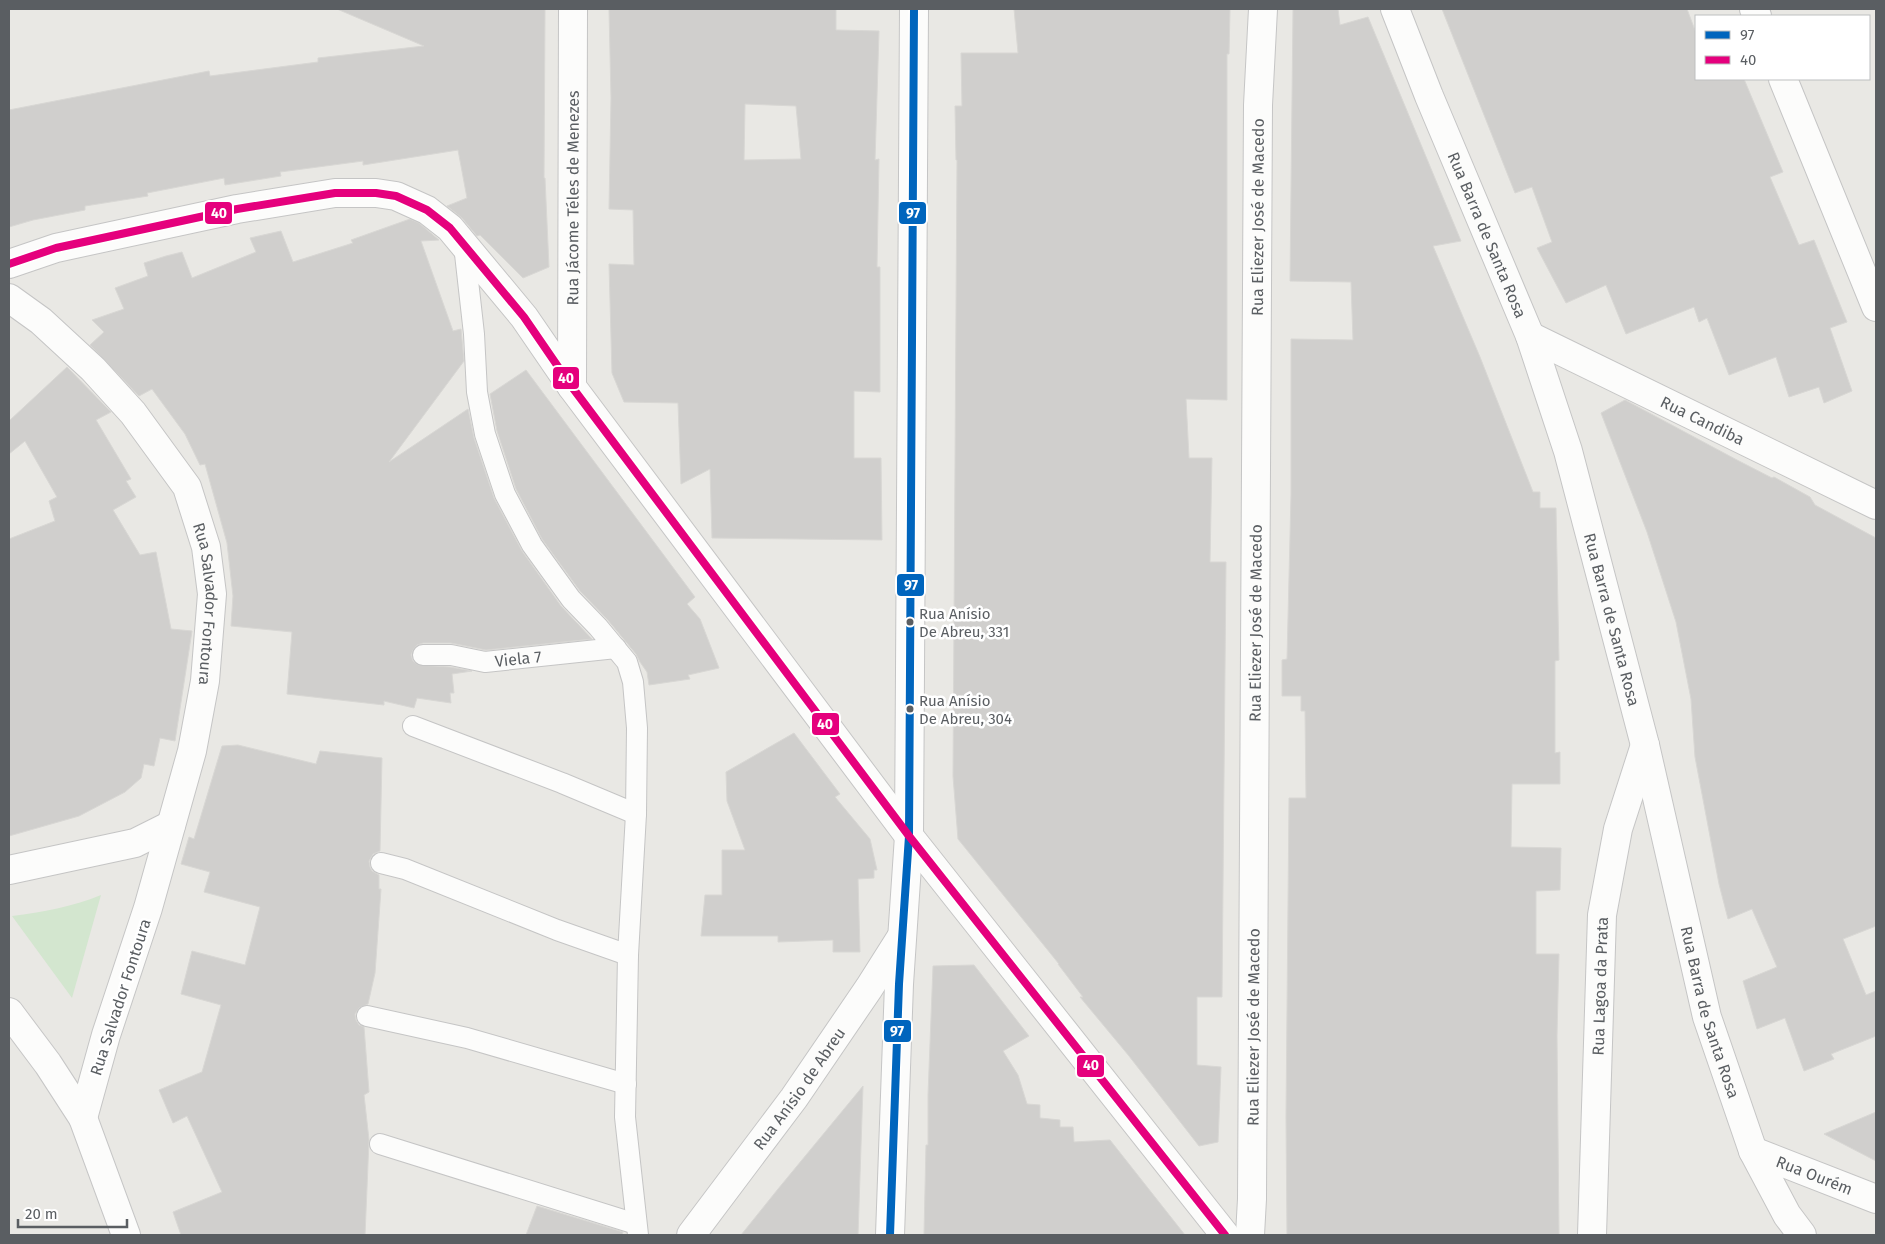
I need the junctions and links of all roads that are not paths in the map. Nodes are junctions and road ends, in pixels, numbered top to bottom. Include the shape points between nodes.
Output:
1 (573, 9) edge
2 (914, 9) edge
3 (1263, 9) edge
4 (1395, 9) edge
5 (1783, 80) edge
6 (464, 245) junction
7 (9, 264) edge
8 (9, 298) edge
9 (1876, 307) edge
10 (1530, 336) junction
11 (572, 386) junction
12 (1876, 505) edge
13 (616, 648) junction
14 (423, 655) dead end
15 (413, 726) dead end
16 (1645, 744) junction
17 (636, 814) junction
18 (171, 825) junction
19 (909, 836) junction
20 (381, 863) dead end
21 (9, 870) edge
22 (902, 936) junction
23 (628, 954) junction
24 (9, 1012) edge
25 (367, 1016) dead end
26 (626, 1084) junction
27 (83, 1118) junction
28 (380, 1144) dead end
29 (1753, 1151) junction
30 (1876, 1199) edge
31 (637, 1230) edge
32 (126, 1235) edge
33 (691, 1235) edge
34 (890, 1235) edge
35 (1226, 1235) edge
36 (1250, 1235) edge
37 (1592, 1235) edge
38 (1802, 1235) edge

1 - 11 street, Rua Jácome Téles de Menezes
2 - 19 street
3 - 36 street, Rua Eliezer José de Macedo via 1258,114
4 - 10 street, Rua Barra de Santa Rosa
5 - 9 street
6 - 7 street via 450,228 427,210 396,196 335,193 119,233 56,248
6 - 11 street via 524,317
6 - 13 lane via 477,392 485,434 505,494 532,545 571,599
8 - 18 street, Rua Salvador Fontoura via 47,327 133,413 187,487 206,547 212,594 205,681 192,751
10 - 12 street, Rua Candiba
10 - 16 street, Rua Barra de Santa Rosa via 1568,451
11 - 19 street
13 - 14 lane, Viela 7 via 485,662 451,655
13 - 17 lane via 627,662 633,682 637,728
15 - 17 lane
16 - 29 street, Rua Barra de Santa Rosa via 1707,1017
16 - 37 street, Rua Lagoa da Prata via 1618,829 1602,915
17 - 23 lane
18 - 21 street via 135,843
18 - 27 street, Rua Salvador Fontoura
19 - 22 street
19 - 35 street
20 - 23 lane
22 - 33 street, Rua Anísio de Abreu via 794,1098
22 - 34 street
23 - 26 lane
24 - 27 street
25 - 26 lane via 467,1038
26 - 31 lane via 625,1117
27 - 32 street
28 - 31 lane
29 - 30 street, Rua Ourém
29 - 38 street, Rua Barra de Santa Rosa via 1787,1215

